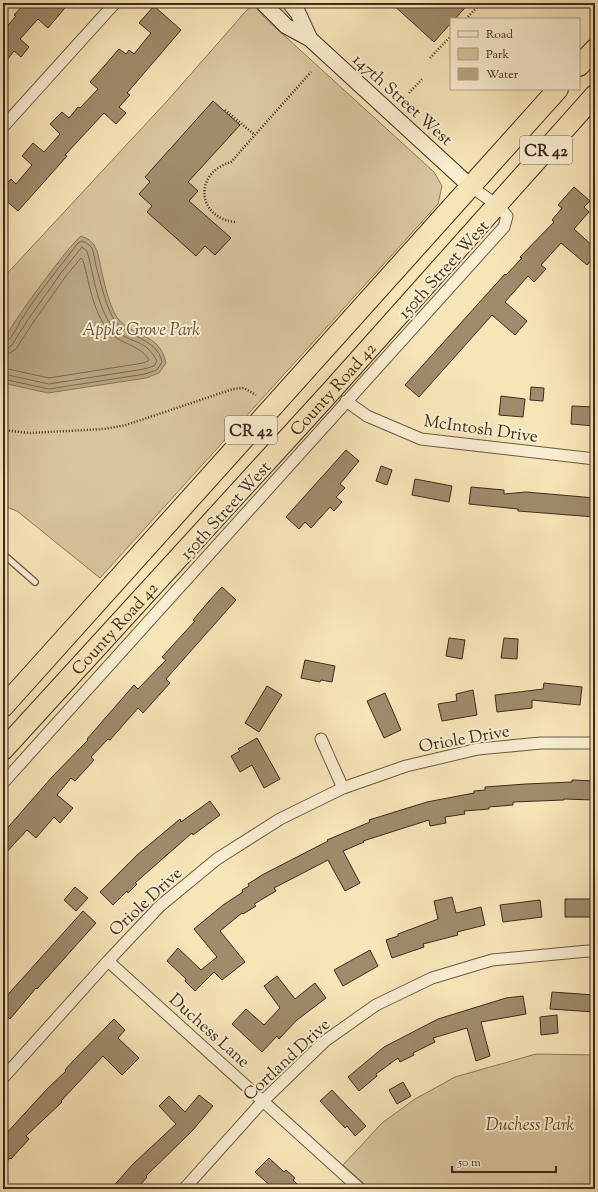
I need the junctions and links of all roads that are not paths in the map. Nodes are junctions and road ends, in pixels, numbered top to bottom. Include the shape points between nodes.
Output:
1 (115, 3) edge
2 (263, 3) edge
3 (290, 3) edge
4 (310, 40) junction
5 (595, 49) edge
6 (580, 65) edge
7 (557, 90) edge
8 (595, 95) edge
9 (3, 127) edge
10 (470, 186) junction
11 (497, 205) junction
12 (346, 401) junction
13 (595, 459) edge
14 (3, 554) edge
15 (35, 582) dead end
16 (3, 706) edge
17 (321, 739) dead end
18 (595, 743) edge
19 (3, 750) edge
20 (3, 783) edge
21 (343, 788) junction
22 (595, 952) edge
23 (108, 961) junction
24 (3, 1078) edge
25 (263, 1102) junction
26 (184, 1189) edge
27 (360, 1189) edge

1 - 9 street
2 - 4 street, 147th Street West via 286,26
3 - 4 street, 147th Street West via 298,13
4 - 10 street, 147th Street West
5 - 6 highway
7 - 10 highway, County Road 42 / CR 42
8 - 11 highway, County Road 42 / CR 42
10 - 11 street
10 - 16 highway, County Road 42 / CR 42
11 - 12 street, 150th Street West via 507,216 504,227
11 - 19 highway, County Road 42 / CR 42
12 - 13 street, McIntosh Drive via 367,416 421,439
12 - 20 street, 150th Street West
14 - 15 lane
17 - 21 street
18 - 21 street, Oriole Drive via 541,742 478,749 406,766
21 - 23 street, Oriole Drive via 280,819 217,859 160,906
22 - 25 street, Cortland Drive via 492,960 432,978 376,1005 325,1041
23 - 24 street, Oriole Drive
23 - 25 street, Duchess Lane
25 - 26 street, Cortland Drive
25 - 27 street, Duchess Lane

